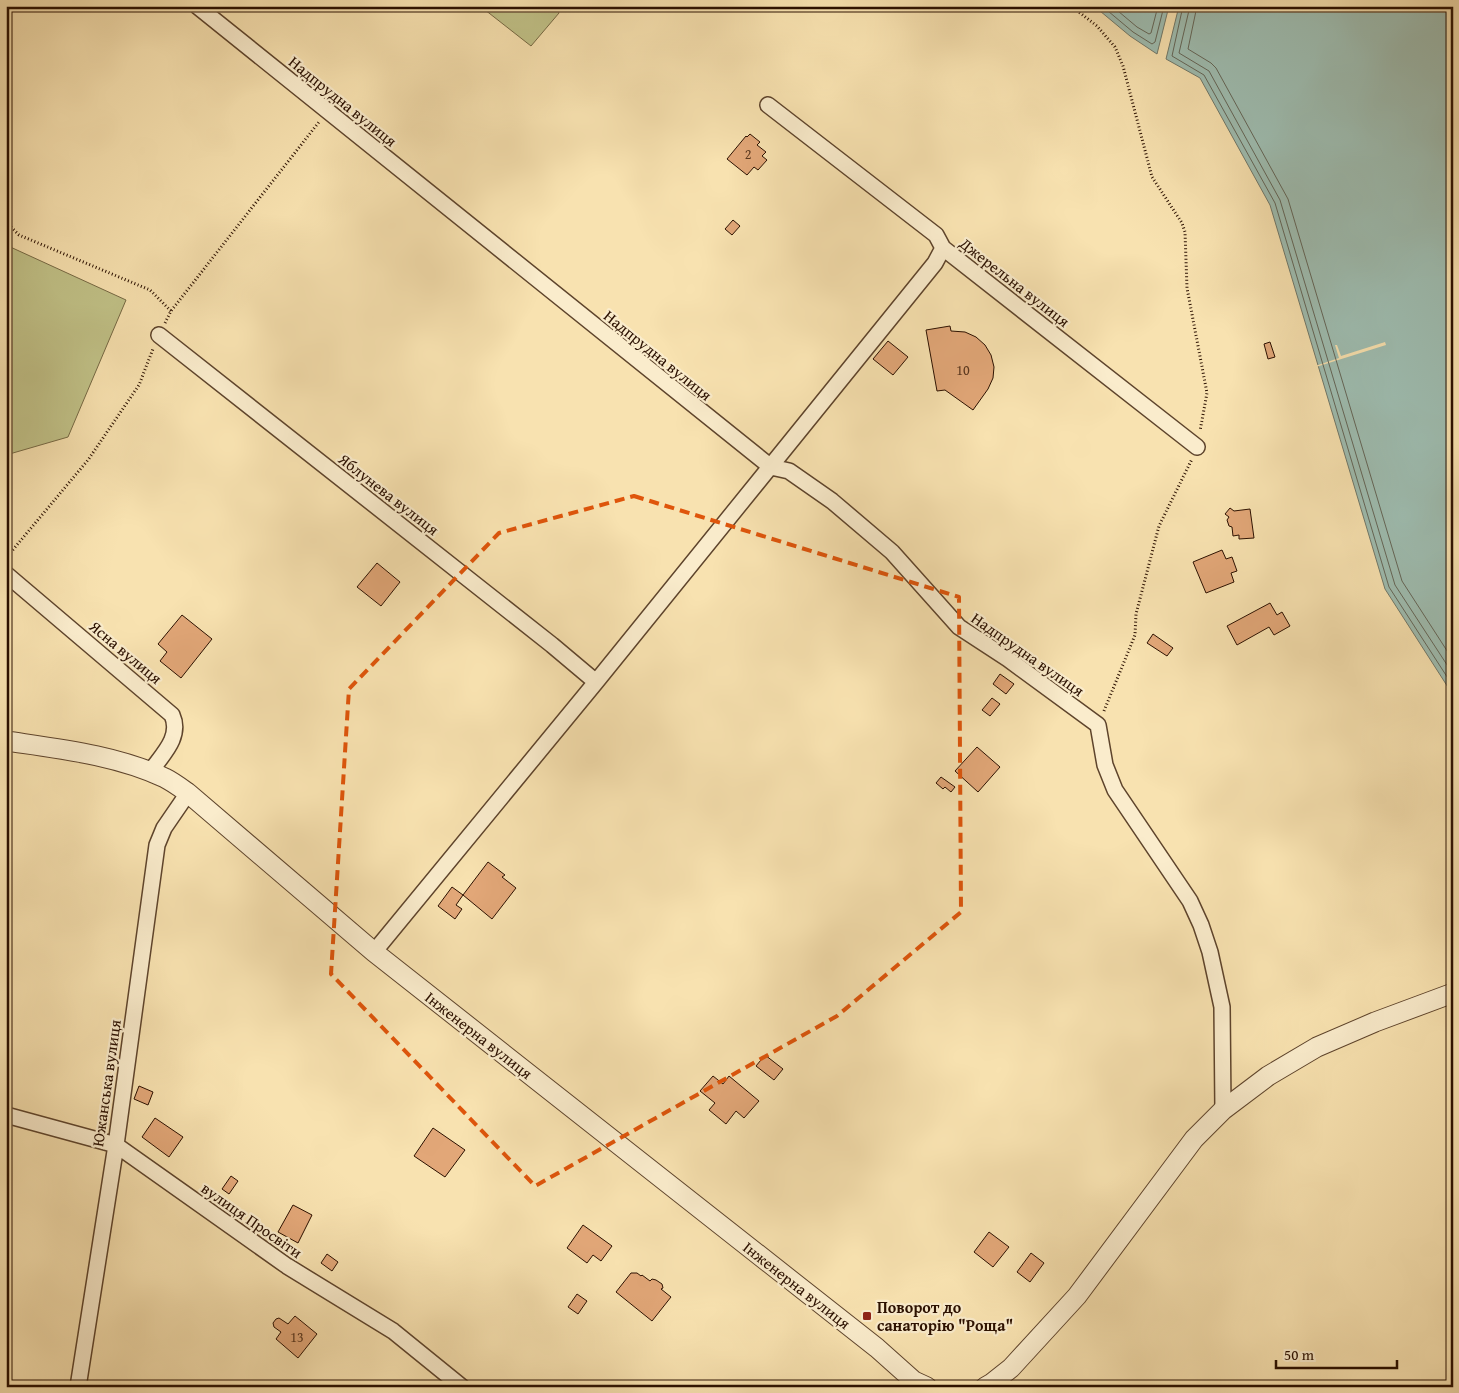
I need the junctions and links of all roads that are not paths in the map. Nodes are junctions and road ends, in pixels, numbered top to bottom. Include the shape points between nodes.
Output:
1 (197, 6) edge
2 (768, 105) dead end
3 (943, 248) junction
4 (159, 335) dead end
5 (1198, 447) road end
6 (770, 467) junction
7 (6, 574) edge
8 (596, 682) junction
9 (6, 741) edge
10 (150, 772) junction
11 (188, 792) junction
12 (374, 952) junction
13 (1453, 993) edge
14 (1223, 1110) junction
15 (6, 1115) edge
16 (116, 1145) junction
17 (78, 1387) edge
18 (462, 1387) edge
19 (927, 1387) edge
20 (985, 1387) edge

1 - 6 street, Надпрудна вулиця
2 - 3 street, Джерельна вулиця via 936,235
3 - 5 street, Джерельна вулиця
3 - 6 street
4 - 8 street, Яблунева вулиця
6 - 8 street
6 - 14 street, Надпрудна вулиця via 789,471 832,502 892,552 959,627 1098,725 1105,765 1115,790 1190,901 1201,924 1222,1007
7 - 10 street, Ясна вулиця via 172,715 176,726 174,738
8 - 12 street
9 - 10 street, Інженерна вулиця via 95,755
10 - 11 street, Інженерна вулиця
11 - 12 street, Інженерна вулиця
11 - 16 street, Южанська вулиця via 164,828 157,845
12 - 19 street, Інженерна вулиця via 914,1380
13 - 14 street via 1317,1048 1268,1076
14 - 20 street via 1189,1146 1078,1296 1011,1368
15 - 16 street, вулиця Просвіти
16 - 17 street, Южанська вулиця
16 - 18 street, вулиця Просвіти via 287,1266 394,1332

